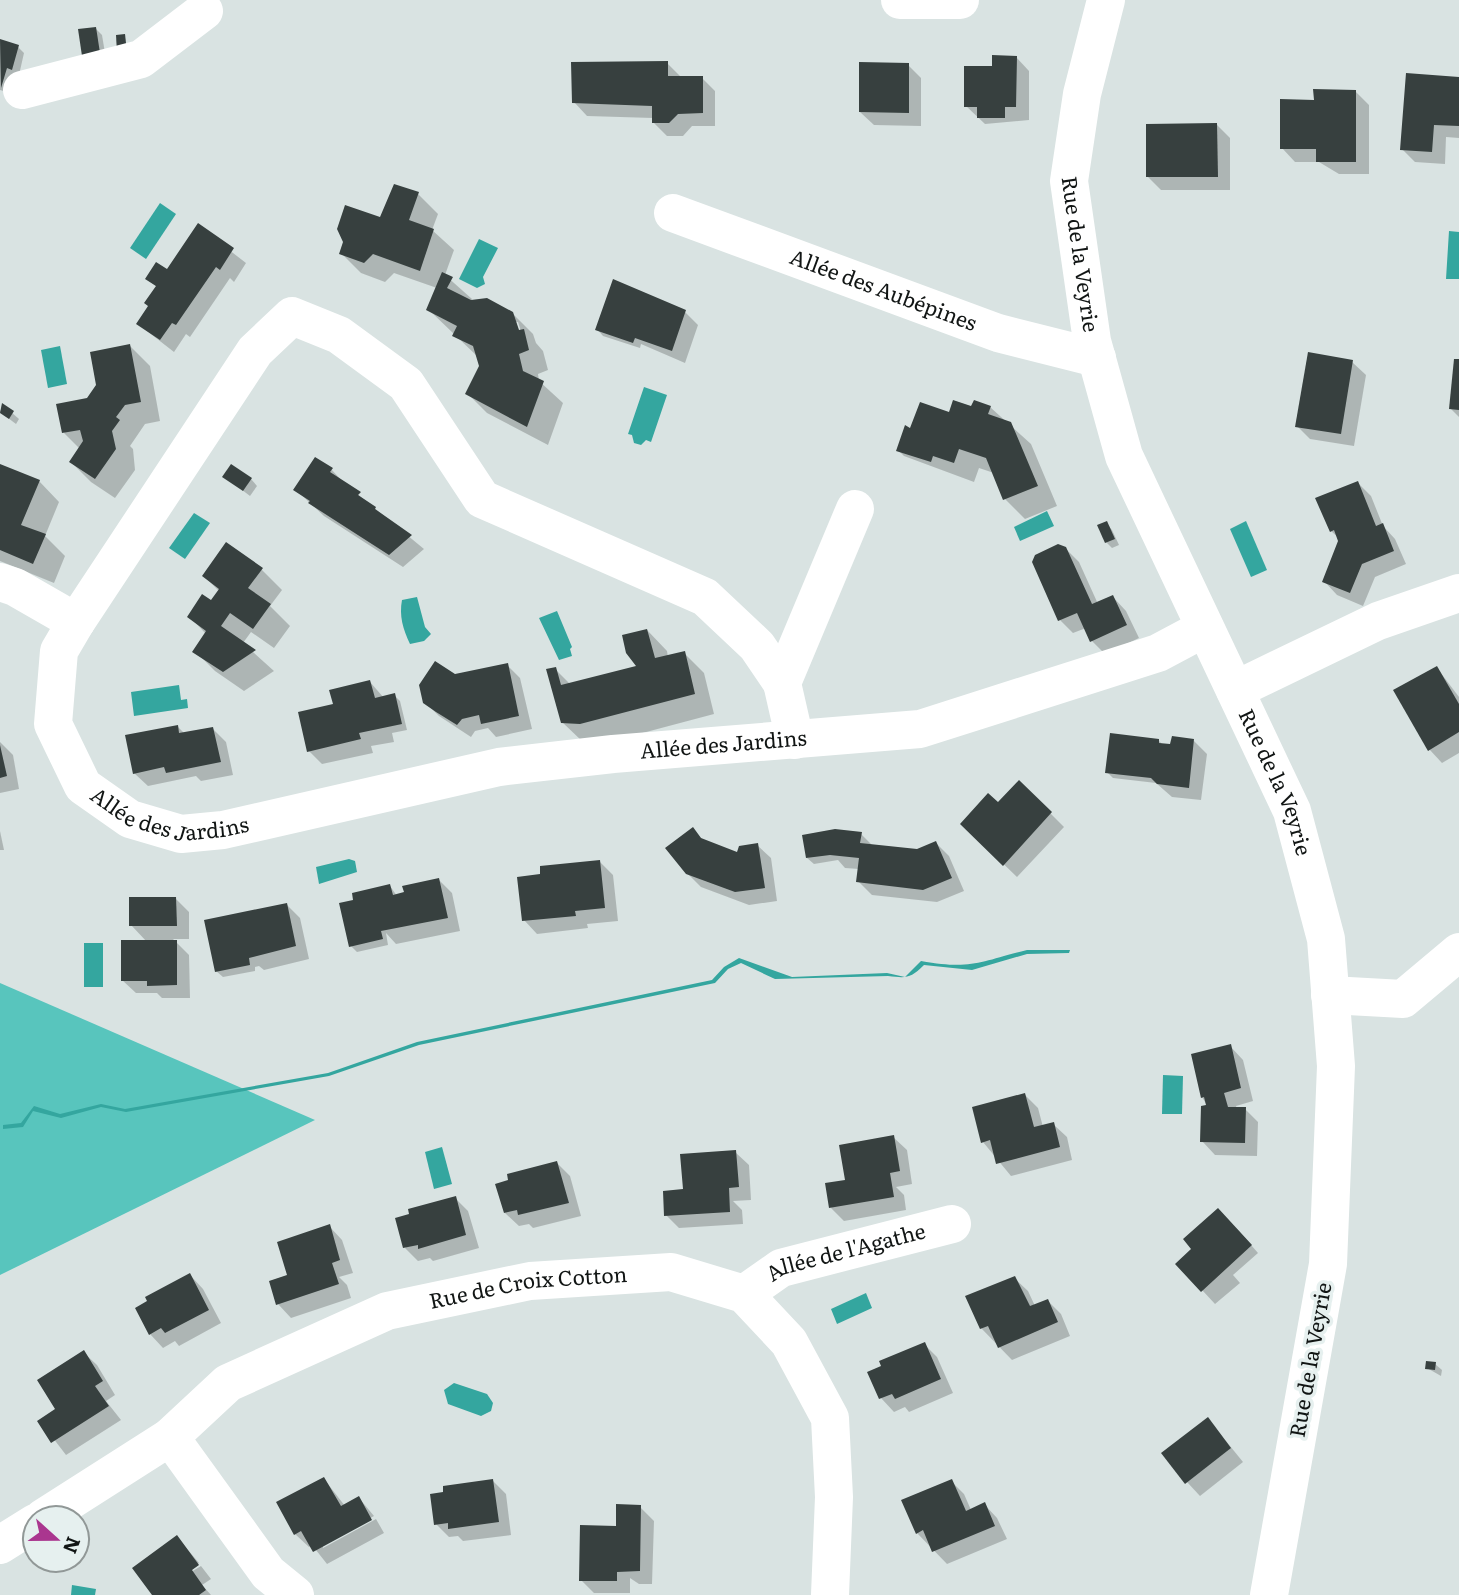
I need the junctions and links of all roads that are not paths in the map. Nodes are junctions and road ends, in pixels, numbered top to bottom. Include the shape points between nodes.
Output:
1 (900, 0) edge
2 (960, 0) edge
3 (1106, 0) edge
4 (204, 12) dead end
5 (22, 90) dead end
6 (673, 213) dead end
7 (1097, 358) junction
8 (855, 509) dead end
9 (0, 582) edge
10 (1459, 593) edge
11 (76, 622) junction
12 (1206, 628) junction
13 (782, 683) junction
14 (1235, 690) junction
15 (795, 740) junction
16 (1459, 952) edge
17 (1330, 995) junction
18 (952, 1224) dead end
19 (744, 1294) junction
20 (170, 1437) junction
21 (65, 1504) edge
22 (21, 1532) edge
23 (0, 1545) edge
24 (295, 1595) edge
25 (830, 1595) edge
26 (1269, 1595) edge

1 - 2 street
3 - 7 street, Rue de la Veyrie via 1088,62 1069,181
4 - 5 street via 141,59
6 - 7 street, Allée des Aubépines via 998,333
7 - 12 street, Rue de la Veyrie via 1124,456
8 - 13 street
9 - 11 street
10 - 14 street via 1378,621
11 - 13 street, Allée des Jardins via 255,351 292,316 339,335 406,384 482,499 705,597 757,646
11 - 15 street, Allée des Jardins via 59,651 52,723 83,786 130,819 181,834 223,830 499,767
12 - 14 street, Rue de la Veyrie
12 - 15 street, Allée des Jardins via 1158,653 920,729
13 - 15 street
14 - 17 street, Rue de la Veyrie via 1292,811 1326,939
16 - 17 street via 1403,999
17 - 26 street, Rue de la Veyrie via 1336,1066 1328,1264
18 - 19 street, Allée de l'Agathe via 781,1268
19 - 20 street, Rue de Croix Cotton via 671,1272 530,1281 387,1311 228,1383
19 - 25 street via 789,1342 830,1419 834,1496
20 - 21 street, Rue de Croix Cotton
20 - 24 street via 268,1573
22 - 23 street

